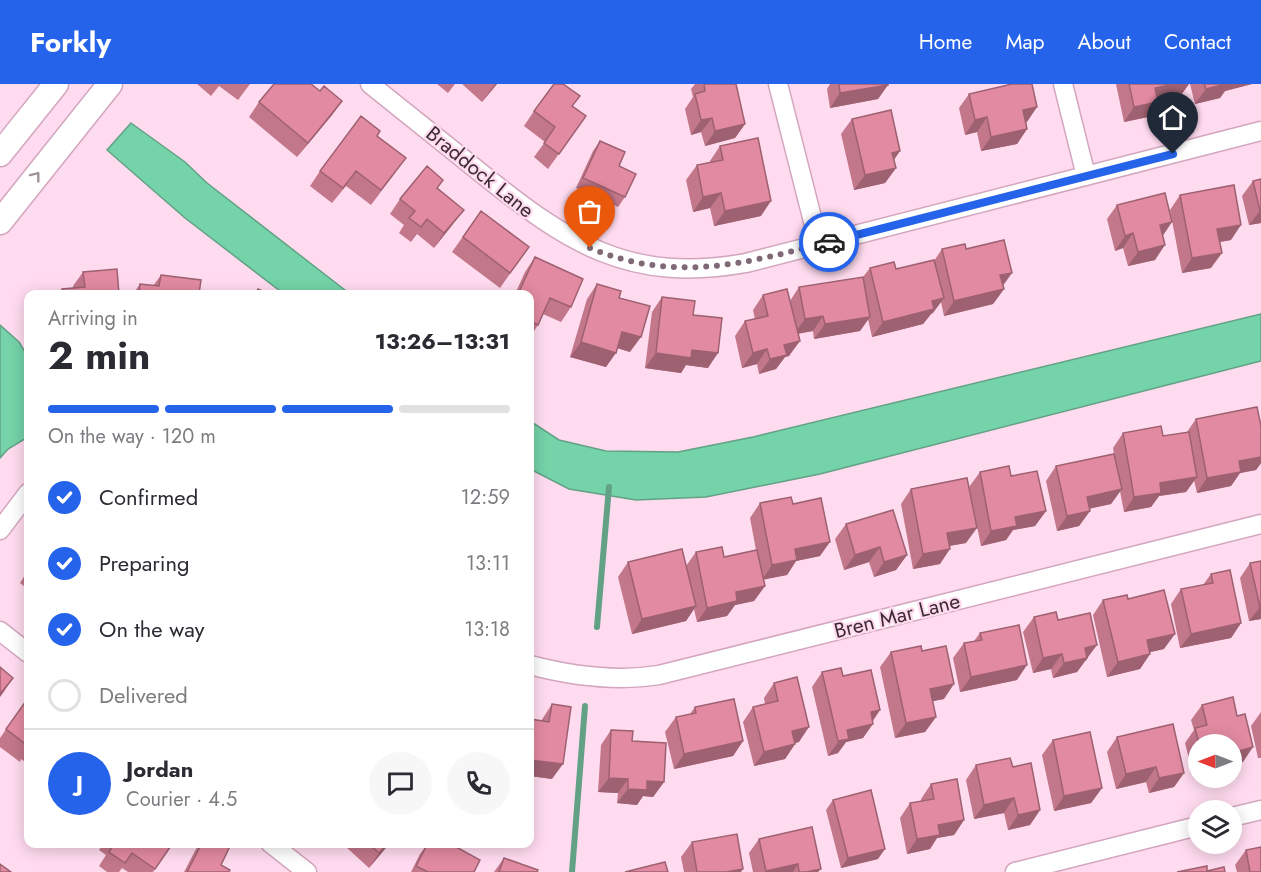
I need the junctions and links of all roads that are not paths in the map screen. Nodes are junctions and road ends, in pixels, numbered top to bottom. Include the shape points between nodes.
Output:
1 (56, 84) edge
2 (110, 84) edge
3 (370, 84) edge
4 (778, 84) edge
5 (1063, 84) edge
6 (1261, 131) edge
7 (0, 154) edge
8 (1086, 176) junction
9 (0, 222) edge
10 (819, 245) junction
11 (24, 498) edge
12 (1261, 524) edge
13 (0, 530) edge
14 (0, 631) edge
15 (24, 650) edge
16 (534, 666) edge
17 (1261, 810) edge
18 (1242, 815) edge
19 (1188, 828) edge
20 (276, 848) edge
21 (307, 872) edge
22 (1014, 872) edge

1 - 7 main road
9 -> 2 main road
3 - 10 street, Braddock Lane via 536,217 576,242 605,254 652,266 704,269
4 - 10 street
5 - 8 street
6 - 8 street, Braddock Lane
8 - 10 street, Braddock Lane
11 - 13 street
12 - 16 street, Bren Mar Lane via 659,675 587,677
14 - 15 street
17 - 18 street
19 - 22 street
20 - 21 street

